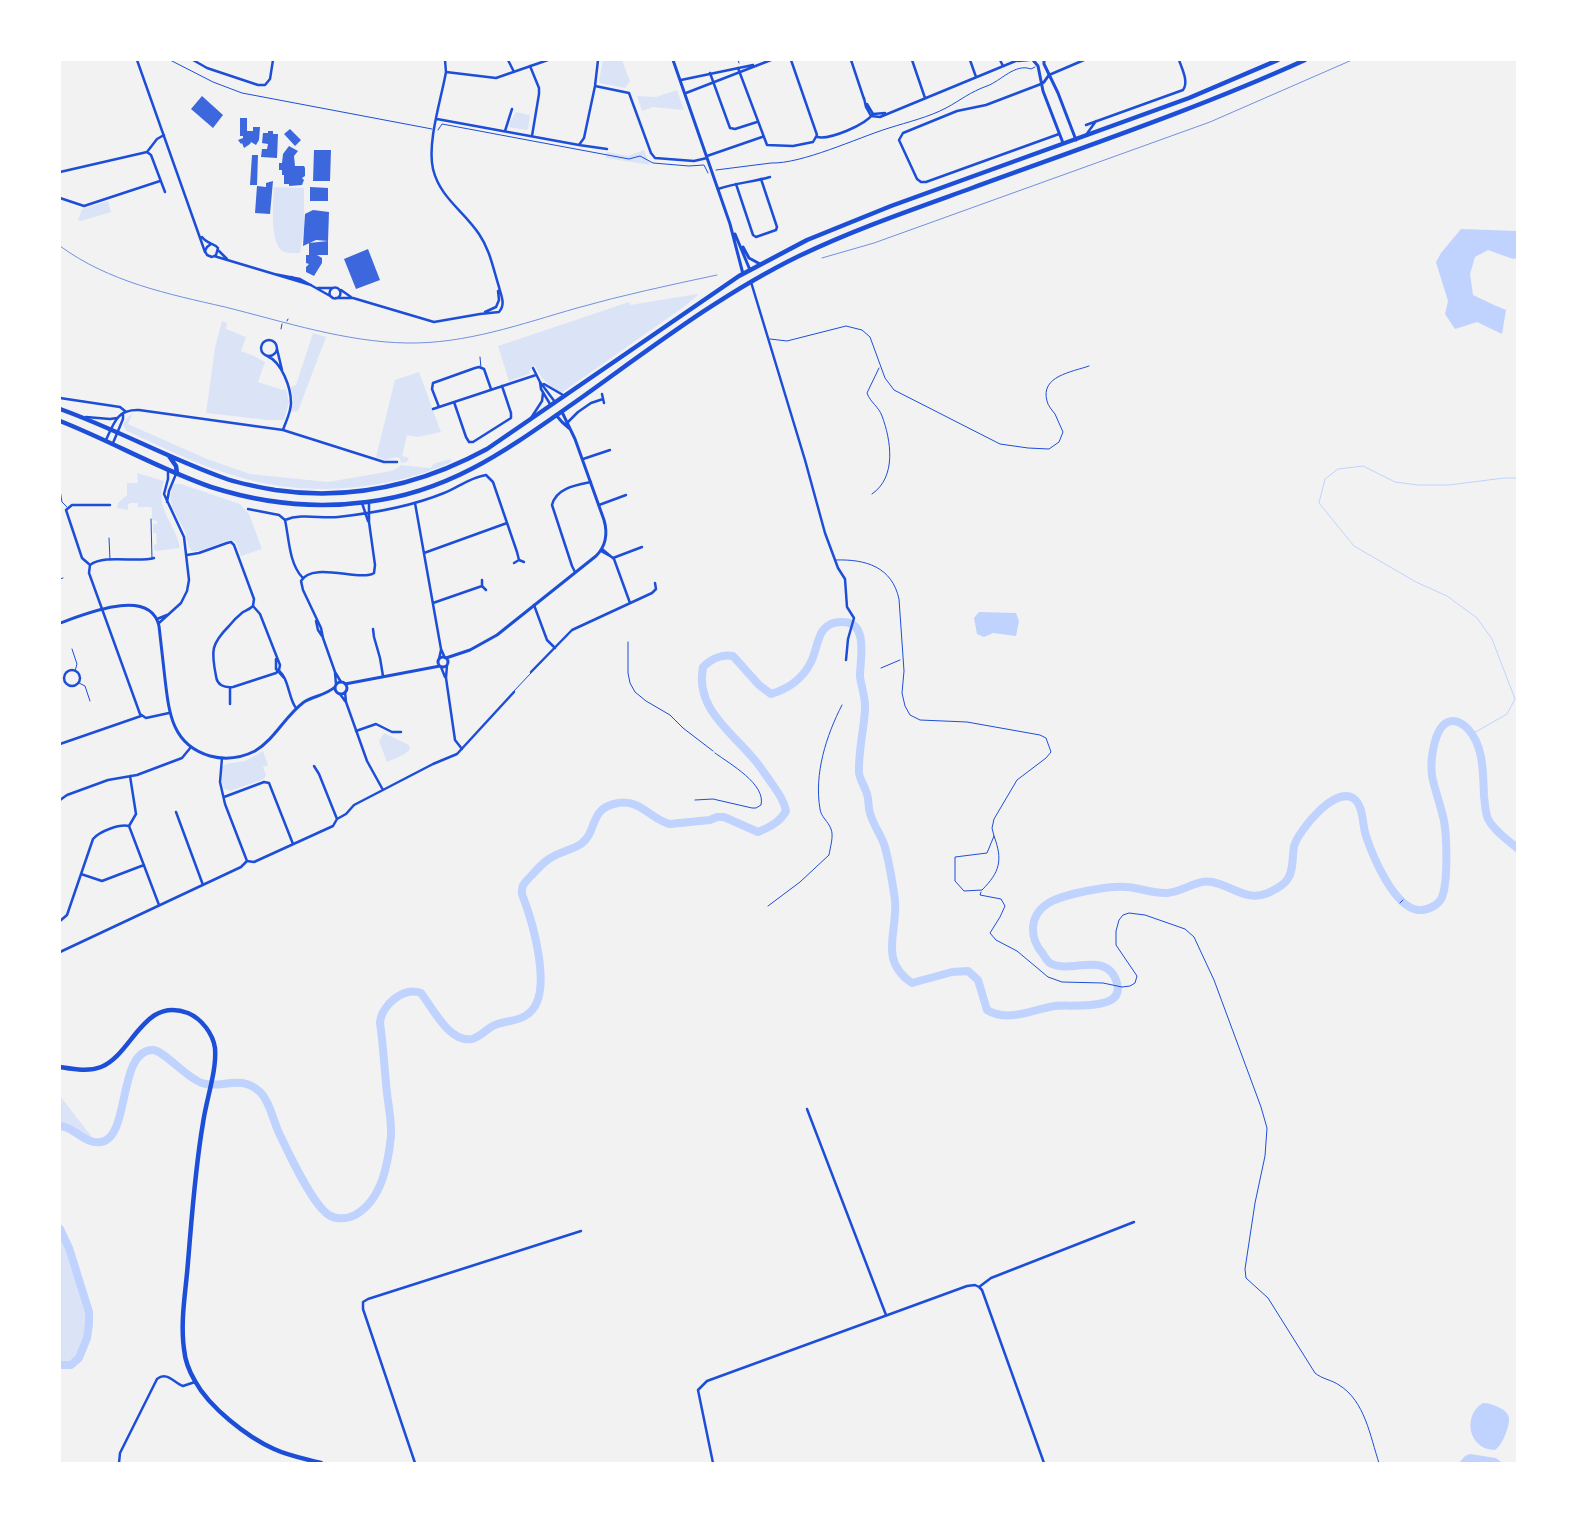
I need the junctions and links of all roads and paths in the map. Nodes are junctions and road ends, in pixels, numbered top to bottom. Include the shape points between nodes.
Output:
1 (137, 60) edge
2 (170, 60) edge
3 (193, 60) edge
4 (273, 60) edge
5 (446, 60) edge
6 (508, 60) edge
7 (548, 60) edge
8 (598, 60) edge
9 (673, 60) edge
10 (771, 60) edge
11 (791, 60) edge
12 (851, 60) edge
13 (912, 60) edge
14 (970, 60) edge
15 (1000, 60) edge
16 (1017, 60) edge
17 (1029, 60) edge
18 (1033, 60) edge
19 (1039, 60) edge
20 (1044, 60) edge
21 (1084, 60) edge
22 (1179, 60) edge
23 (1278, 60) edge
24 (1306, 60) edge
25 (757, 64) junction
26 (530, 66) junction
27 (1003, 66) junction
28 (1038, 66) junction
29 (738, 68) junction
30 (446, 72) junction
31 (514, 72) junction
32 (710, 72) junction
33 (740, 73) junction
34 (1049, 75) junction
35 (976, 76) junction
36 (681, 80) junction
37 (714, 83) junction
38 (1041, 84) junction
39 (595, 86) junction
40 (686, 93) junction
41 (925, 98) junction
42 (512, 109) dead end
43 (872, 115) junction
44 (437, 119) junction
45 (1096, 121) junction
46 (757, 122) junction
47 (1086, 125) dead end
48 (435, 129) junction
49 (505, 131) junction
50 (1059, 134) junction
51 (164, 135) junction
52 (532, 136) junction
53 (1086, 136) junction
54 (763, 137) junction
55 (817, 137) junction
56 (1076, 140) junction
57 (580, 144) junction
58 (1063, 144) junction
59 (607, 149) dead end
60 (1080, 150) junction
61 (146, 152) junction
62 (1067, 154) junction
63 (707, 157) junction
64 (712, 171) junction
65 (60, 172) edge
66 (770, 177) dead end
67 (761, 180) junction
68 (160, 181) junction
69 (736, 184) junction
70 (718, 189) junction
71 (165, 192) dead end
72 (60, 198) edge
73 (730, 224) junction
74 (733, 229) junction
75 (200, 234) junction
76 (211, 244) junction
77 (218, 249) junction
78 (206, 252) junction
79 (214, 256) junction
80 (230, 261) junction
81 (760, 264) junction
82 (750, 270) junction
83 (269, 273) junction
84 (743, 274) junction
85 (751, 282) junction
86 (498, 284) junction
87 (309, 285) junction
88 (317, 288) junction
89 (333, 288) junction
90 (340, 289) junction
91 (332, 297) junction
92 (336, 298) junction
93 (353, 298) junction
94 (480, 314) junction
95 (282, 324) dead end
96 (281, 329) dead end
97 (769, 338) junction
98 (277, 346) junction
99 (267, 356) junction
100 (480, 357) dead end
101 (880, 365) junction
102 (1089, 366) dead end
103 (482, 368) junction
104 (533, 368) dead end
105 (282, 372) junction
106 (536, 375) junction
107 (541, 383) junction
108 (502, 386) junction
109 (491, 389) junction
110 (543, 393) junction
111 (602, 394) dead end
112 (564, 396) junction
113 (60, 398) edge
114 (603, 399) junction
115 (454, 402) junction
116 (552, 403) junction
117 (604, 403) dead end
118 (439, 407) junction
119 (60, 409) edge
120 (433, 409) dead end
121 (124, 412) junction
122 (562, 412) junction
123 (556, 415) junction
124 (82, 417) junction
125 (117, 418) junction
126 (530, 419) junction
127 (60, 421) edge
128 (566, 423) junction
129 (111, 430) junction
130 (283, 430) junction
131 (117, 432) junction
132 (106, 440) junction
133 (113, 443) junction
134 (610, 450) dead end
135 (168, 455) junction
136 (583, 459) junction
137 (396, 462) dead end
138 (168, 470) junction
139 (177, 473) junction
140 (590, 481) junction
141 (60, 490) edge
142 (872, 494) dead end
143 (626, 495) dead end
144 (369, 502) junction
145 (362, 503) junction
146 (415, 503) junction
147 (167, 504) junction
148 (110, 505) dead end
149 (599, 505) junction
150 (67, 507) junction
151 (248, 509) dead end
152 (369, 512) junction
153 (365, 513) junction
154 (151, 519) dead end
155 (285, 520) junction
156 (369, 522) junction
157 (507, 524) junction
158 (109, 538) dead end
159 (642, 547) dead end
160 (601, 550) junction
161 (424, 553) junction
162 (187, 555) junction
163 (613, 557) junction
164 (153, 558) joint
165 (110, 560) junction
166 (519, 560) junction
167 (835, 560) junction
168 (524, 562) dead end
169 (514, 564) dead end
170 (90, 565) junction
171 (576, 571) junction
172 (63, 578) dead end
173 (303, 578) junction
174 (60, 580) edge
175 (482, 580) dead end
176 (655, 583) dead end
177 (482, 586) junction
178 (486, 590) dead end
179 (433, 603) junction
180 (630, 603) junction
181 (534, 604) junction
182 (253, 606) junction
183 (102, 609) junction
184 (158, 621) junction
185 (60, 623) edge
186 (373, 629) dead end
187 (628, 642) dead end
188 (554, 648) junction
189 (72, 649) dead end
190 (441, 649) junction
191 (459, 655) junction
192 (446, 658) junction
193 (903, 658) junction
194 (439, 660) junction
195 (846, 660) dead end
196 (447, 665) junction
197 (440, 666) junction
198 (430, 668) junction
199 (881, 668) dead end
200 (278, 670) junction
201 (75, 671) junction
202 (335, 672) junction
203 (531, 672) joint
204 (384, 676) junction
205 (446, 678) junction
206 (62, 682) edge
207 (79, 682) junction
208 (357, 682) junction
209 (343, 683) junction
210 (336, 686) junction
211 (230, 688) junction
212 (346, 690) junction
213 (514, 692) joint
214 (338, 693) junction
215 (326, 694) junction
216 (90, 701) dead end
217 (346, 702) junction
218 (230, 704) dead end
219 (842, 705) dead end
220 (298, 708) junction
221 (169, 711) junction
222 (141, 715) junction
223 (356, 731) junction
224 (401, 732) dead end
225 (60, 744) edge
226 (191, 747) junction
227 (462, 749) junction
228 (713, 751) joint
229 (222, 758) junction
230 (314, 766) dead end
231 (130, 776) junction
232 (383, 790) junction
233 (224, 797) junction
234 (60, 800) edge
235 (694, 800) dead end
236 (176, 812) dead end
237 (338, 820) junction
238 (129, 826) junction
239 (994, 836) junction
240 (293, 844) junction
241 (247, 861) junction
242 (144, 865) junction
243 (81, 874) junction
244 (203, 885) junction
245 (982, 890) junction
246 (1404, 900) dead end
247 (1400, 903) dead end
248 (159, 905) junction
249 (768, 906) dead end
250 (60, 921) edge
251 (60, 952) edge
252 (60, 1067) edge
253 (807, 1110) dead end
254 (1134, 1222) dead end
255 (581, 1231) dead end
256 (979, 1287) junction
257 (886, 1315) junction
258 (195, 1382) junction
259 (119, 1463) edge
260 (321, 1463) edge
261 (415, 1463) edge
262 (713, 1463) edge
263 (1044, 1463) edge
264 (1379, 1463) edge

1 - 51 street
2 - 48 path via 242,93
3 - 4 street via 207,68 266,86
5 - 30 street
6 - 31 street
7 - 26 street
8 - 39 street
9 - 36 street
10 - 25 street
11 - 55 street
12 - 43 street via 866,107
13 - 41 street
14 - 35 street
15 - 27 street
16 - 17 street
16 - 27 street
18 - 19 street
18 - 28 street
20 - 34 street
21 - 34 street
22 - 45 street via 1186,86 1181,91
23 - 53 main road via 1189,98
24 - 60 main road via 1214,100
25 - 29 street
25 - 33 street
26 - 31 street
26 - 52 street via 539,88
27 - 35 street
28 - 38 street
28 - 64 path via 1031,70 1019,67 940,111 807,156 779,163
29 - 32 street
29 - 33 street
30 - 31 street via 496,78
30 - 44 street
32 - 36 street
32 - 37 street
33 - 37 street
33 - 46 street
34 - 38 street
34 - 56 street
35 - 41 street
36 - 40 street
37 - 40 street
37 - 46 street via 730,128
38 - 50 street
38 - 50 street via 986,105 957,111 903,133 899,140 917,179 926,182
39 - 57 street
39 - 63 street via 629,93 655,158 697,161
40 - 63 street
41 - 43 street via 880,117
42 - 49 street
43 - 55 street via 864,123 828,137
44 - 48 street
44 - 49 street
45 - 47 street
45 - 53 street
46 - 54 street
48 - 64 path via 439,130 442,124 629,159 640,156 653,164 704,165 708,173
48 - 86 street via 432,155 438,184 480,235
49 - 52 street
50 - 58 street
51 - 61 street
51 - 75 street
52 - 57 street
53 - 56 main road
54 - 55 street via 767,145 785,147 810,143
54 - 63 street
56 - 58 main road
56 - 60 main road
57 - 59 street
58 - 62 main road
58 - 81 main road via 848,222
60 - 62 main road
61 - 65 street
61 - 68 street via 151,155
62 - 85 main road via 845,235
63 - 64 street
64 - 70 street
66 - 67 street
67 - 69 street
67 - 69 street via 777,227 756,237
68 - 71 street
68 - 72 street via 84,206
69 - 70 street
70 - 73 street
73 - 74 street
73 - 84 street
74 - 81 street via 748,256
74 - 82 street
75 - 76 street
75 - 78 street
76 - 77 street
76 - 78 street
77 - 79 street
77 - 80 street
78 - 79 street
79 - 80 street
80 - 83 street
81 - 82 main road
82 - 84 main road
82 - 85 main road
83 - 87 street
83 - 87 street via 292,276
84 - 85 main road
84 - 112 main road
85 - 97 street
85 - 122 main road
86 - 94 street via 498,305
86 - 94 street via 502,308 499,312
87 - 88 street
88 - 89 street
88 - 91 street
89 - 90 street
89 - 91 street via 330,292
90 - 92 street
90 - 93 street
91 - 92 street
92 - 93 street
93 - 94 street via 434,322
95 - 96 path
97 - 101 lane via 788,340 846,326 862,330 870,337
97 - 167 street
98 - 99 street via 274,354
98 - 99 street via 270,340 263,342 260,350
98 - 105 street
99 - 105 street
100 - 103 lane
101 - 102 lane via 894,390 1000,444 1037,449 1049,448 1059,442 1063,432 1047,403 1049,382
101 - 142 path via 867,393 882,414 891,450 887,479
103 - 109 street
103 - 118 street via 433,383
104 - 106 street
105 - 130 street via 291,401
106 - 107 street
106 - 108 street
107 - 110 street
107 - 112 street
107 - 116 street
108 - 109 street
108 - 115 street via 511,418 472,442 466,437
109 - 115 street
110 - 116 street
110 - 126 street via 543,399
111 - 114 street
112 - 116 main road
113 - 121 street via 117,407
114 - 117 street
114 - 128 street via 591,403
115 - 118 street
116 - 122 main road
116 - 123 main road
116 - 126 main road
118 - 120 street
119 - 124 main road
121 - 125 street
121 - 130 street via 139,410
121 - 131 street
122 - 123 main road
122 - 128 street
123 - 128 street
123 - 144 main road via 502,453 466,472 419,491
124 - 125 street
124 - 129 main road
125 - 129 street
126 - 135 main road via 487,449 451,467 414,481 352,493 307,494 261,488 226,479
127 - 132 main road
128 - 136 street
129 - 131 main road
129 - 132 street
130 - 137 street via 382,461
131 - 133 street
131 - 135 main road
132 - 133 main road
133 - 138 main road
134 - 136 street
135 - 139 main road
136 - 140 street
138 - 139 main road
138 - 147 street via 164,492
139 - 145 main road via 226,492 272,501 320,505
139 - 147 street
140 - 149 street
140 - 171 street via 558,493 552,505
141 - 150 lane via 62,503
143 - 149 street
144 - 145 main road
144 - 152 street
145 - 153 street
146 - 152 street
146 - 157 street via 486,475 492,482
146 - 161 street
147 - 162 street via 183,533
148 - 150 street
149 - 160 street via 606,529
150 - 170 street via 66,515 82,558
151 - 155 street via 279,515
152 - 153 street
152 - 156 street
153 - 155 street
153 - 156 street
154 - 164 lane
155 - 173 street via 296,569
156 - 173 street via 375,565 373,574 323,572
157 - 161 street
157 - 166 street
158 - 165 lane
159 - 163 street
160 - 163 street
160 - 171 street
161 - 179 street
162 - 182 street via 232,543 254,599
162 - 184 street via 190,573 184,597 171,613
163 - 180 street
164 - 165 street
165 - 170 street
166 - 168 street
166 - 169 street
167 - 193 lane via 871,564 892,580 899,599
167 - 195 street via 845,579 847,607 854,618
170 - 183 street via 88,570
171 - 181 street
172 - 174 lane
173 - 202 street via 302,587
175 - 177 street
176 - 180 street via 656,589 652,593
177 - 178 street
177 - 179 street
179 - 190 street
180 - 188 street via 572,630
181 - 188 street
181 - 191 street via 492,638
182 - 200 street via 260,614
182 - 211 street via 239,616 214,644 217,679
183 - 184 street via 137,606 150,612
183 - 185 street
183 - 222 street
184 - 221 street
186 - 204 street
187 - 228 lane via 628,672 633,689
188 - 203 street
189 - 201 lane via 77,664
190 - 192 street
190 - 194 street
191 - 192 street
191 - 196 street
192 - 194 street
192 - 196 street
193 - 199 path
193 - 239 lane via 902,693 910,715 920,720 967,722 1046,738 1051,752 1016,780 994,819
194 - 197 street
194 - 198 street
196 - 197 street
196 - 205 street
197 - 198 street
197 - 205 street
198 - 204 street
200 - 211 street
200 - 220 street
201 - 206 street via 66,672
201 - 207 street via 80,676
202 - 209 street
202 - 210 street
203 - 213 lane
204 - 208 street
205 - 227 street via 456,740
206 - 207 street via 71,687
207 - 216 lane via 85,686
208 - 209 street
208 - 212 street
209 - 210 street
209 - 212 street
210 - 214 street
210 - 215 street
211 - 218 street
212 - 214 street
212 - 217 street
213 - 227 street
214 - 215 street
214 - 217 street
215 - 220 street
217 - 223 street
219 - 249 path via 829,735 818,782 820,812 832,831 829,855
220 - 229 street via 260,748 244,755
221 - 222 street via 149,718
221 - 226 street via 176,731
222 - 225 street
223 - 224 street via 376,724 392,732
223 - 232 street
226 - 229 street
226 - 231 street via 182,758
227 - 232 street
228 - 235 path via 749,779 760,794 761,804 756,808 713,799
229 - 233 street via 219,778
230 - 237 street
231 - 234 street via 108,780
231 - 238 street via 136,814
232 - 237 street via 354,805
233 - 240 street via 268,782
233 - 241 street
236 - 244 street
237 - 240 street via 332,827
238 - 242 street
238 - 243 street via 96,836
239 - 245 lane via 999,850 997,873
239 - 245 lane via 987,853 954,857 955,881 964,891
240 - 241 street via 254,862
241 - 244 street via 241,868
242 - 243 street via 102,881
242 - 248 street
243 - 250 street via 67,916
244 - 248 street
245 - 264 path via 980,895 1000,899 1004,906 990,933 996,940 1017,951 1048,977 1062,982 1103,983 1122,988 1135,983 1136,976 1116,945 1116,931 1123,914 1145,915 1185,929 1194,937 1214,980 1267,1128 1246,1278 1268,1298 1315,1373 1338,1384 1359,1406
246 - 247 path
248 - 251 street
252 - 258 main road via 84,1070 102,1066 118,1054 147,1020 163,1012 176,1011 194,1016 208,1030 214,1048 213,1068 195,1181 183,1321 185,1353
253 - 257 street
254 - 256 street via 990,1278
255 - 261 street via 363,1302
256 - 257 street via 967,1286
256 - 263 street
257 - 262 street via 712,1378 702,1385 698,1390
258 - 259 street via 183,1386 166,1375 157,1378 120,1453
258 - 260 main road via 216,1407 259,1441

